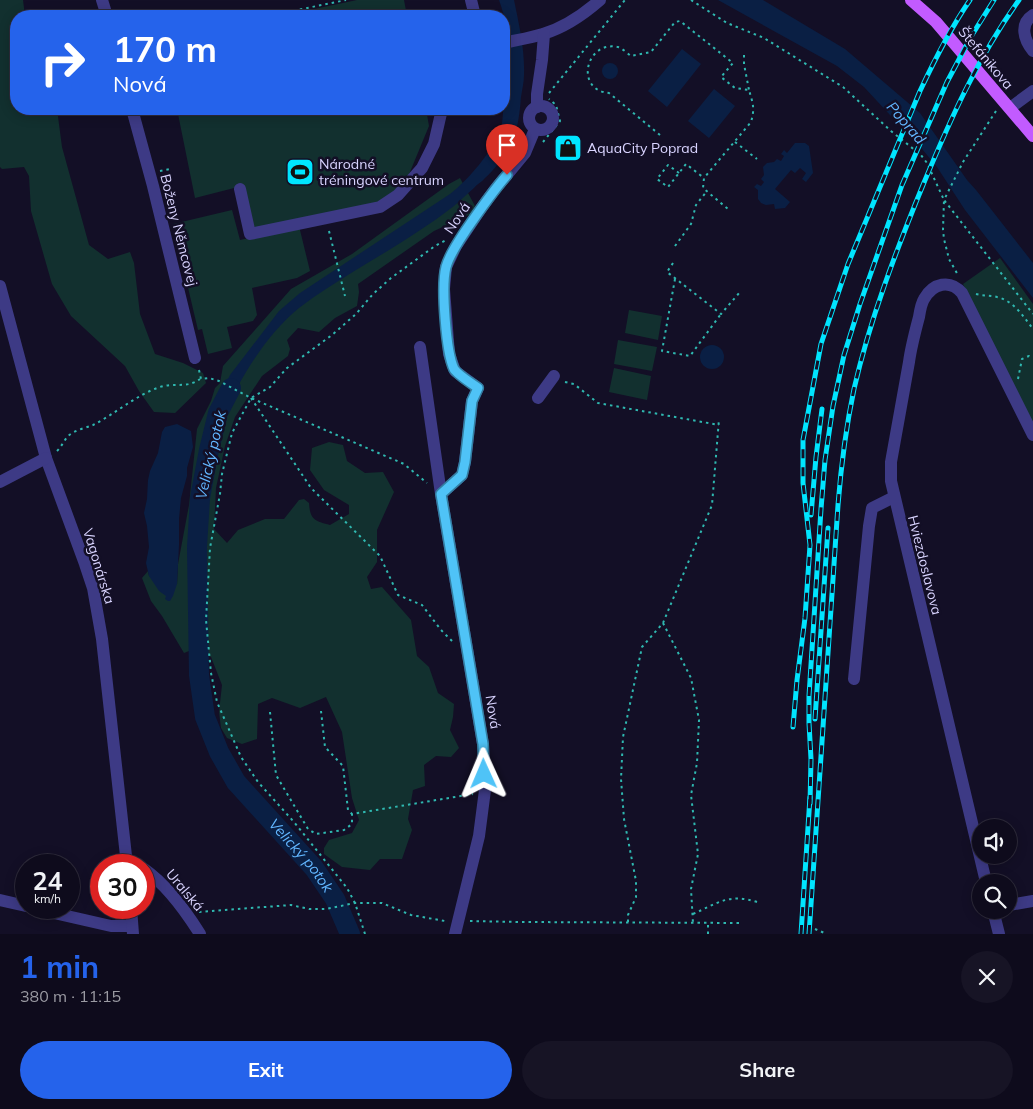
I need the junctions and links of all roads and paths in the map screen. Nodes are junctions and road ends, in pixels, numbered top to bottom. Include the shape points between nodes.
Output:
1 (346, 0) edge
2 (600, 0) edge
3 (625, 0) edge
4 (691, 0) edge
5 (911, 0) edge
6 (922, 0) edge
7 (297, 10) edge
8 (1033, 15) edge
9 (936, 22) junction
10 (544, 34) junction
11 (510, 42) edge
12 (1033, 51) edge
13 (744, 55) dead end
14 (749, 90) junction
15 (1033, 91) edge
16 (537, 106) junction
17 (1004, 108) junction
18 (134, 115) edge
19 (441, 115) edge
20 (535, 129) junction
21 (660, 135) dead end
22 (1033, 136) edge
23 (734, 142) junction
24 (542, 144) dead end
25 (756, 159) dead end
26 (678, 173) junction
27 (704, 178) junction
28 (240, 189) dead end
29 (707, 191) junction
30 (944, 200) junction
31 (728, 209) dead end
32 (326, 219) junction
33 (449, 237) dead end
34 (675, 246) dead end
35 (673, 263) dead end
36 (959, 277) dead end
37 (675, 279) junction
38 (0, 286) edge
39 (740, 292) dead end
40 (968, 293) junction
41 (345, 296) dead end
42 (721, 314) junction
43 (1033, 314) edge
44 (1033, 329) edge
45 (420, 347) dead end
46 (195, 358) joint
47 (1033, 358) edge
48 (557, 378) joint
49 (201, 379) junction
50 (251, 398) junction
51 (538, 398) dead end
52 (1015, 399) junction
53 (720, 419) dead end
54 (719, 425) junction
55 (1033, 436) edge
56 (51, 455) junction
57 (0, 482) edge
58 (430, 485) dead end
59 (441, 494) junction
60 (894, 497) junction
61 (663, 623) junction
62 (454, 642) dead end
63 (854, 679) dead end
64 (321, 711) dead end
65 (270, 712) dead end
66 (475, 793) dead end
67 (352, 814) junction
68 (126, 854) edge
69 (984, 874) edge
70 (155, 877) edge
71 (0, 900) edge
72 (1033, 901) edge
73 (757, 902) dead end
74 (15, 903) edge
75 (355, 903) junction
76 (1017, 904) edge
77 (187, 914) junction
78 (693, 914) junction
79 (80, 919) edge
80 (995, 919) edge
81 (458, 921) junction
82 (628, 923) junction
83 (693, 923) junction
84 (708, 923) junction
85 (741, 923) dead end
86 (815, 929) dead end
87 (133, 930) edge
88 (200, 934) edge
89 (365, 934) edge
90 (455, 934) edge
91 (708, 934) edge
92 (827, 934) edge
93 (998, 934) edge

1 - 7 path
2 - 10 street via 565,25
3 - 24 path via 547,96 556,105 560,121
4 - 30 path via 727,23 764,38 843,87 921,155
5 - 9 main road, Štefánikova
6 - 9 main road, Štefánikova
8 - 12 street via 1026,20 1024,32
9 - 17 main road, Štefánikova
10 - 11 street
10 - 16 street
13 - 14 path
14 - 21 path via 735,88 721,77 733,63 680,21 652,52 631,56 618,47 609,47 594,54 587,70 593,88 609,93
14 - 23 path via 754,113 751,122
15 - 17 street
16 - 20 street via 529,116
16 - 20 street via 548,109 553,120 546,129
17 - 22 main road, Štefánikova
17 - 30 path via 963,162
18 - 46 street, Boženy Němcovej
19 - 32 street via 434,144 422,168 398,195 380,208
20 - 59 street, Nová via 524,153 482,207 446,267 444,289 449,354 455,370 478,388 472,401 462,475
23 - 25 path
23 - 27 path
26 - 26 path via 668,187 657,179 668,165
26 - 27 path via 686,164
27 - 29 path via 703,188
28 - 32 street via 250,234
29 - 31 path
29 - 34 path via 696,205 691,224
30 - 36 path via 944,239 949,259
30 - 43 path
32 - 41 path
33 - 50 path via 392,278 332,335 287,368 270,387
35 - 37 path via 667,272
37 - 42 path
37 - 42 path via 662,351 690,356
38 - 56 street, Vagonárska
39 - 42 path
40 - 44 path via 1005,300
40 - 52 street
40 - 60 street, Hviezdoslavova via 954,286 941,285 928,293 922,303 891,462
45 - 59 street, Nová
46 - 49 path
47 - 52 path via 1022,359
48 - 51 street
48 - 54 path via 574,384 598,402
49 - 50 path via 219,381
49 - 56 path via 193,384 160,387 147,393 68,435 63,445
50 - 58 path via 404,464
50 - 62 path via 311,488 380,556 398,595 422,605
50 - 75 path via 232,433 210,548 206,620 217,702 241,757 258,782 336,873
52 - 55 street
53 - 54 path
54 - 61 path via 712,505
56 - 57 street
56 - 68 street, Vagonárska via 98,611
59 - 81 street, Nová via 483,744 485,790
60 - 63 street via 872,508
60 - 69 street, Hviezdoslavova
61 - 78 path via 691,678 699,720 697,763 691,796 698,854 691,888
61 - 82 path via 642,647 623,737 621,779 624,819 636,881 636,897
64 - 67 path via 325,747 343,766 348,810
65 - 67 path via 276,775 308,829 316,834 344,830 352,824
66 - 67 path
70 - 77 street, Uralská
71 - 74 street
72 - 76 street
73 - 78 path via 727,898
75 - 77 path via 326,909 291,905
75 - 81 path via 382,903 411,915
75 - 89 path
77 - 88 street, Uralská
78 - 83 path
79 - 87 street
80 - 93 street
81 - 82 path
81 - 90 street, Nová
82 - 83 path
83 - 84 path
84 - 85 path
84 - 91 path
86 - 92 path

